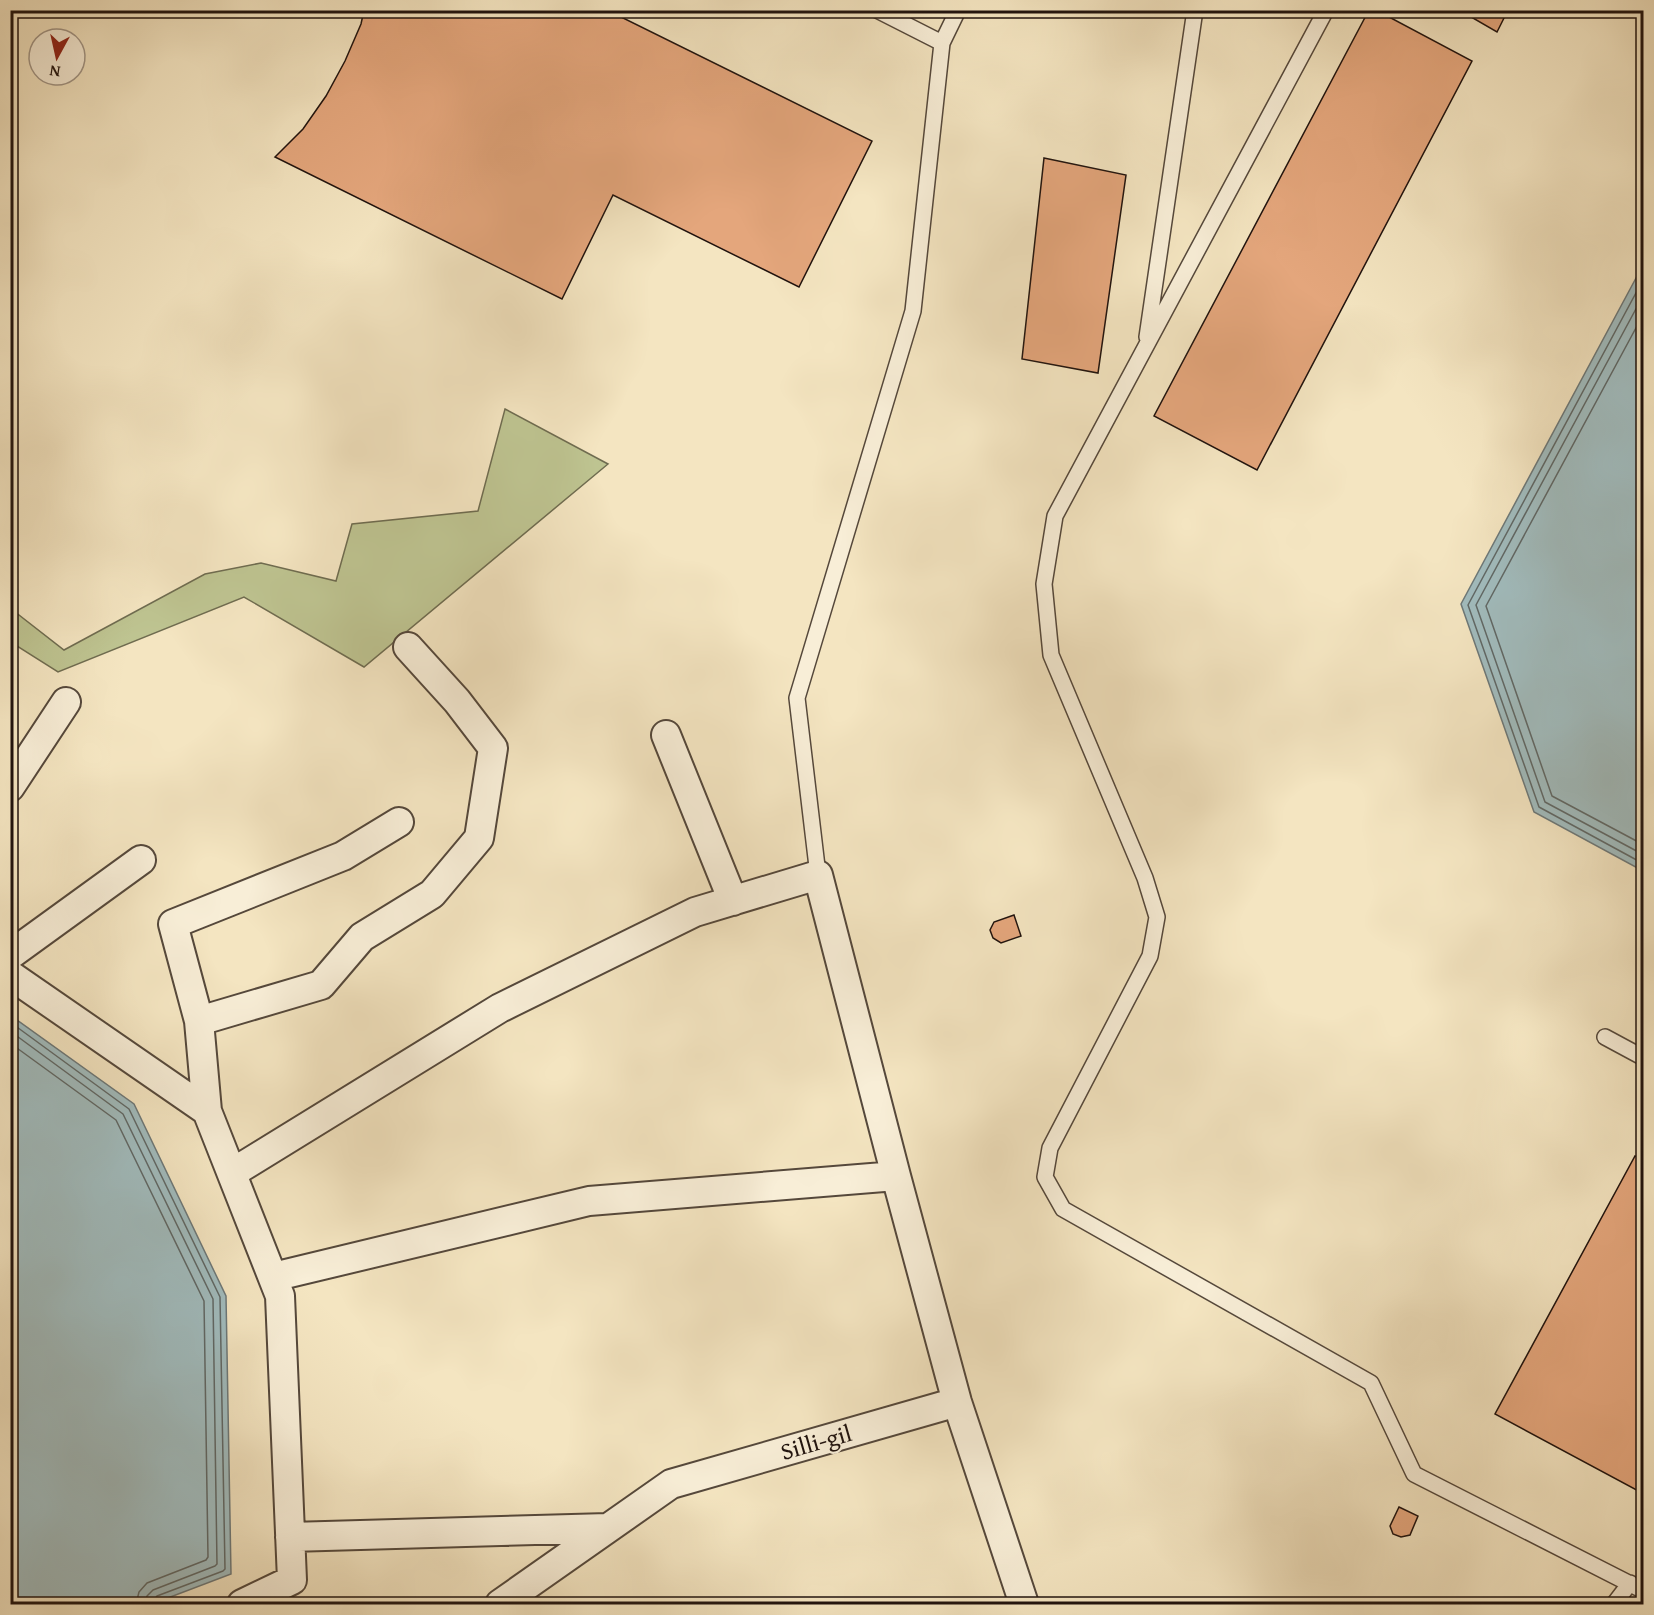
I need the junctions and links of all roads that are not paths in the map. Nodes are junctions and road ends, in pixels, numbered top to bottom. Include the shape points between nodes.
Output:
1 (877, 10) edge
2 (958, 10) edge
3 (1196, 10) edge
4 (1326, 10) edge
5 (942, 43) junction
6 (1145, 349) junction
7 (408, 647) dead end
8 (66, 702) dead end
9 (666, 735) dead end
10 (10, 787) edge
11 (399, 822) dead end
12 (141, 860) dead end
13 (818, 875) junction
14 (733, 901) junction
15 (10, 955) edge
16 (10, 975) edge
17 (199, 1021) junction
18 (1605, 1037) dead end
19 (1644, 1058) edge
20 (207, 1111) junction
21 (232, 1173) junction
22 (896, 1176) junction
23 (273, 1276) junction
24 (957, 1402) junction
25 (608, 1528) junction
26 (290, 1537) junction
27 (1637, 1587) edge
28 (294, 1592) edge
29 (510, 1601) edge
30 (242, 1605) edge
31 (1024, 1605) edge
32 (1614, 1605) edge

1 - 5 lane
2 - 5 lane
3 - 6 lane
4 - 6 lane
5 - 13 lane via 913,310 797,698
6 - 27 lane via 1055,516 1044,584 1051,655 1145,878 1157,917 1150,956 1050,1148 1045,1177 1063,1209 1371,1383 1414,1474
7 - 17 street via 493,748 479,838 432,894 362,937 321,985
8 - 10 street
9 - 14 street
11 - 17 street via 343,856 173,924
12 - 15 street
13 - 14 street
13 - 22 street
14 - 21 street via 695,912 500,1008
16 - 20 street
17 - 20 street
18 - 19 lane
20 - 21 street
21 - 23 street
22 - 23 street via 589,1201
22 - 24 street
23 - 26 street via 280,1296
24 - 25 street, Silli-gil via 671,1484
24 - 31 street
25 - 26 street
25 - 29 street, Silli-gil
26 - 28 street
27 - 32 lane
28 - 30 street

